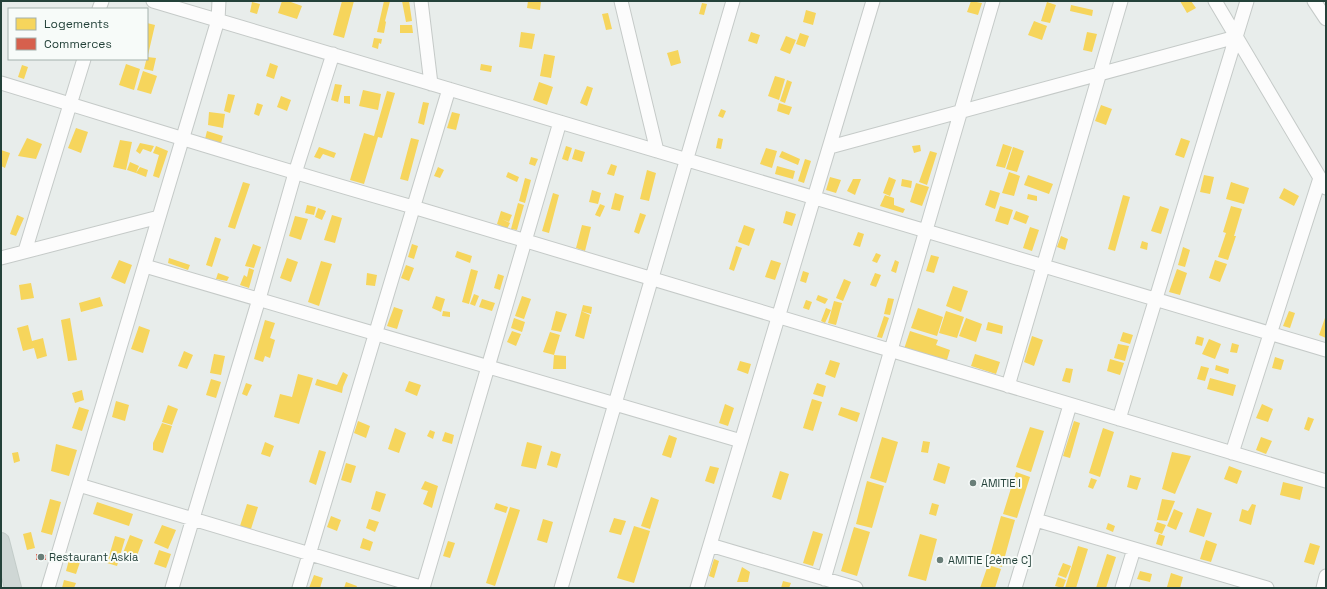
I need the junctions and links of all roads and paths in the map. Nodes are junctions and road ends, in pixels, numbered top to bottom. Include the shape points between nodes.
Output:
1 (153, 1) edge
2 (219, 1) edge
3 (421, 1) edge
4 (622, 1) edge
5 (733, 1) edge
6 (873, 1) edge
7 (993, 1) edge
8 (1120, 1) edge
9 (1215, 1) edge
10 (1247, 1) edge
11 (1314, 1) edge
12 (1326, 19) edge
13 (218, 20) junction
14 (1236, 37) junction
15 (333, 54) junction
16 (84, 60) edge
17 (1099, 74) junction
18 (1, 83) edge
19 (431, 84) junction
20 (449, 89) junction
21 (70, 104) junction
22 (960, 111) junction
23 (560, 122) junction
24 (183, 138) junction
25 (830, 147) junction
26 (657, 151) junction
27 (686, 160) junction
28 (295, 174) junction
29 (1323, 183) edge
30 (814, 198) junction
31 (414, 207) junction
32 (159, 217) junction
33 (926, 231) junction
34 (525, 241) junction
35 (25, 252) junction
36 (1, 258) edge
37 (144, 266) junction
38 (1043, 266) junction
39 (651, 279) junction
40 (259, 299) junction
41 (1156, 300) junction
42 (778, 317) junction
43 (376, 333) junction
44 (1270, 334) junction
45 (1326, 350) edge
46 (890, 351) junction
47 (488, 366) junction
48 (1008, 386) junction
49 (615, 404) junction
50 (1070, 405) junction
51 (1119, 419) junction
52 (741, 441) junction
53 (1232, 453) junction
54 (1326, 482) edge
55 (78, 485) junction
56 (192, 519) junction
57 (1036, 520) junction
58 (1, 541) edge
59 (710, 545) junction
60 (1134, 549) junction
61 (309, 554) junction
62 (1326, 576) edge
63 (824, 579) junction
64 (13, 588) edge
65 (48, 588) edge
66 (172, 588) edge
67 (299, 588) edge
68 (423, 588) edge
69 (561, 588) edge
70 (697, 588) edge
71 (856, 588) edge
72 (1015, 588) edge
73 (1122, 588) edge
74 (1267, 588) edge
75 (1323, 588) edge

1 - 13 street
2 - 13 street
3 - 19 street
4 - 26 street
5 - 27 street
6 - 25 street
7 - 22 street
8 - 17 street
9 - 14 street
10 - 14 street
11 - 12 street
13 - 15 street
13 - 24 street
14 - 17 street
14 - 29 street
14 - 41 street
15 - 19 street
15 - 28 street
16 - 21 street
17 - 22 street
17 - 38 street
18 - 21 street
19 - 20 street
20 - 23 street
20 - 31 street
21 - 24 street
21 - 35 street
22 - 25 street
22 - 33 street
23 - 26 street
23 - 34 street
24 - 28 street
24 - 32 street
25 - 30 street
26 - 27 street
27 - 30 street
27 - 39 street
28 - 31 street
28 - 40 street
29 - 44 street
30 - 33 street
30 - 42 street
31 - 34 street
31 - 43 street
32 - 35 street
32 - 37 street
33 - 38 street
33 - 46 street
34 - 39 street
34 - 47 street
35 - 36 street
37 - 40 street
37 - 55 street
38 - 41 street
38 - 48 street
39 - 42 street
39 - 49 street
40 - 43 street
40 - 56 street
41 - 44 street
41 - 51 street
42 - 46 street
42 - 52 street
43 - 47 street
43 - 61 street
44 - 45 street
44 - 53 street
46 - 48 street
46 - 63 street
47 - 49 street
47 - 68 street
48 - 50 street
49 - 52 street
49 - 69 street
50 - 51 street
50 - 57 street
51 - 53 street
52 - 59 street
53 - 54 street
55 - 56 street
55 - 65 street
56 - 61 street
56 - 66 street
57 - 60 street
57 - 72 street
58 - 64 main road
59 - 63 street
59 - 70 street
60 - 73 street
60 - 74 street
61 - 67 street
61 - 68 street
62 - 75 street
63 - 71 street

